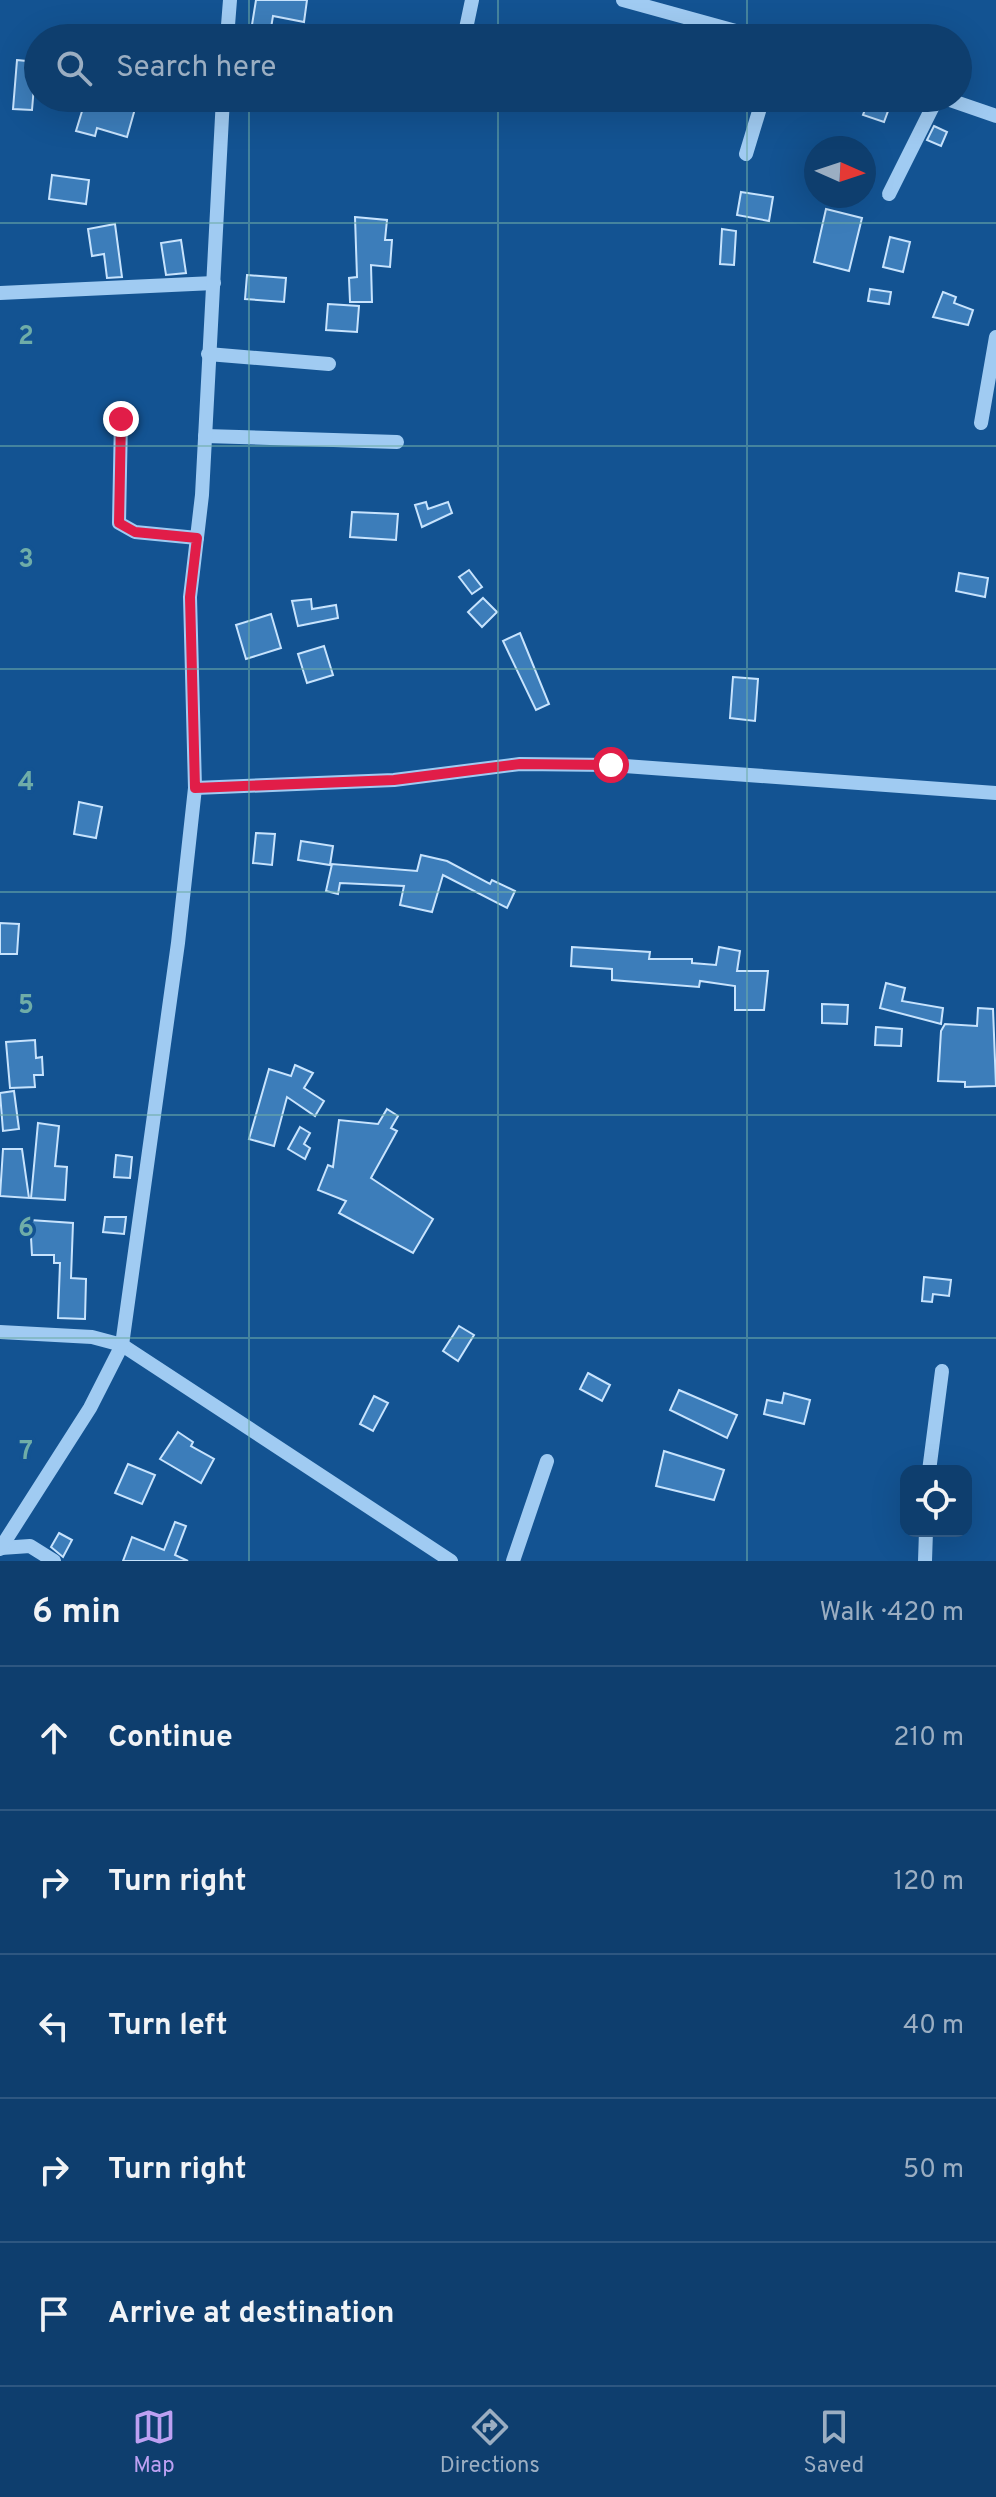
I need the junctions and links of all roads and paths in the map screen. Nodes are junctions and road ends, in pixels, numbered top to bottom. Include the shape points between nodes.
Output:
1 (230, 0) edge
2 (472, 0) edge
3 (623, 0) edge
4 (228, 24) edge
5 (467, 24) edge
6 (710, 24) edge
7 (972, 108) edge
8 (222, 112) edge
9 (759, 112) edge
10 (930, 112) edge
11 (996, 116) edge
12 (746, 154) dead end
13 (889, 194) dead end
14 (214, 283) junction
15 (0, 293) edge
16 (996, 337) edge
17 (208, 354) junction
18 (329, 364) dead end
19 (121, 419) dead end
20 (981, 423) dead end
21 (205, 436) junction
22 (397, 442) dead end
23 (197, 538) junction
24 (195, 788) junction
25 (996, 793) edge
26 (0, 1332) edge
27 (122, 1345) junction
28 (942, 1371) dead end
29 (547, 1461) dead end
30 (930, 1465) edge
31 (926, 1537) edge
32 (0, 1549) edge
33 (54, 1561) edge
34 (451, 1561) edge
35 (513, 1561) edge
36 (925, 1561) edge

1 - 4 street
2 - 5 street
3 - 6 street
7 - 11 street
8 - 14 street
9 - 12 street
10 - 13 street
14 - 15 street
14 - 17 street
16 - 20 street
17 - 18 street
17 - 21 street
19 - 23 street via 119,523 135,532
21 - 22 street
21 - 23 street
23 - 24 street via 190,597
24 - 25 street via 394,780 520,764 581,764
24 - 27 street
26 - 27 street via 92,1337
27 - 32 street via 90,1408
27 - 34 street
28 - 30 street
29 - 35 street
31 - 36 street
32 - 33 street via 30,1546

